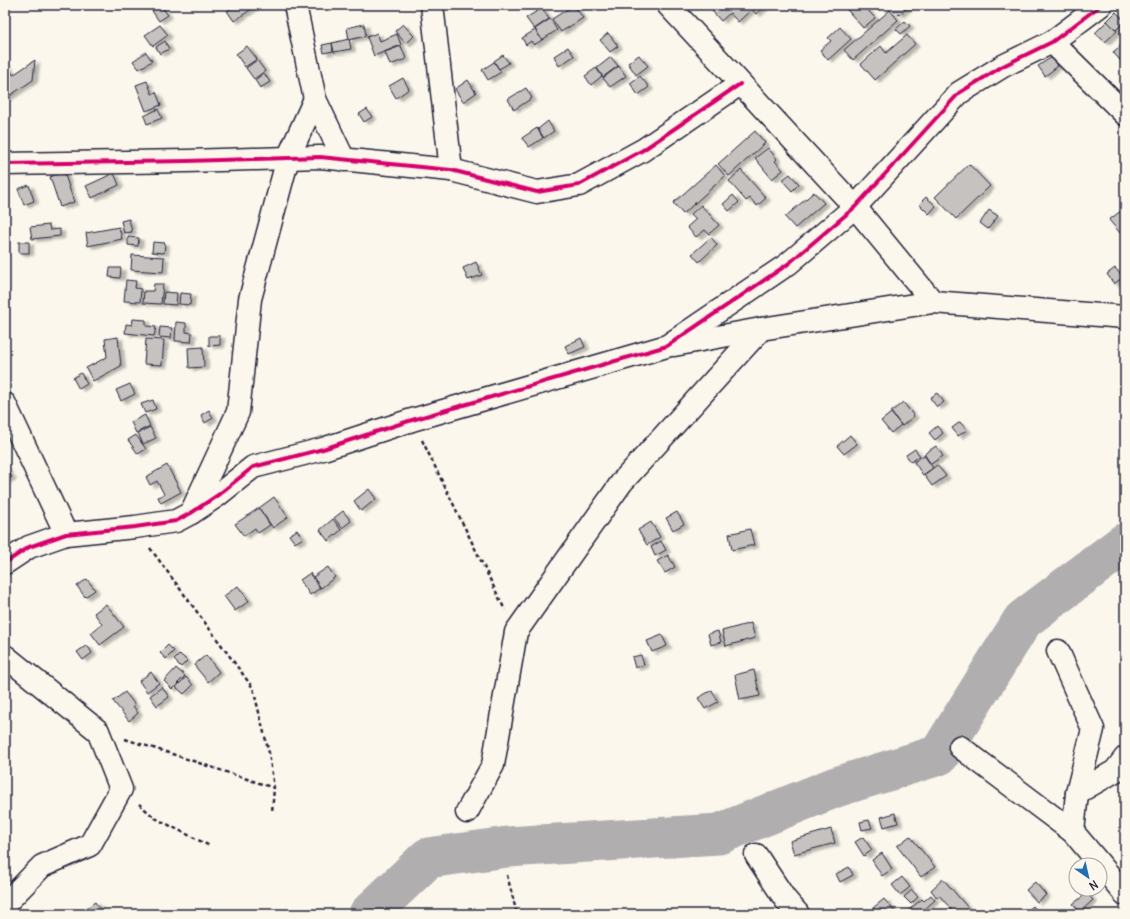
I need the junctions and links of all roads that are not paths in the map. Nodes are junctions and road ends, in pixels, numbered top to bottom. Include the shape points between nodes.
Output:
1 (295, 5) edge
2 (432, 5) edge
3 (668, 5) edge
4 (1101, 5) edge
5 (1052, 42) junction
6 (740, 84) junction
7 (315, 99) junction
8 (1125, 114) edge
9 (288, 158) junction
10 (344, 160) junction
11 (5, 164) edge
12 (451, 170) junction
13 (855, 207) junction
14 (933, 302) junction
15 (1125, 317) edge
16 (761, 329) junction
17 (667, 346) junction
18 (5, 404) edge
19 (191, 513) junction
20 (66, 534) junction
21 (5, 563) edge
22 (1058, 651) dead end
23 (5, 656) edge
24 (960, 747) dead end
25 (1125, 758) edge
26 (1077, 793) junction
27 (467, 812) dead end
28 (1073, 832) junction
29 (756, 855) dead end
30 (1125, 894) edge
31 (5, 904) edge
32 (798, 914) edge

1 - 7 street
2 - 12 street
3 - 6 street
4 - 5 street
5 - 8 street
5 - 13 street via 1003,66 959,93
6 - 12 street via 643,150 579,185 537,192
6 - 13 street
7 - 9 street
7 - 10 street
9 - 10 street via 320,157
9 - 11 street
9 - 19 street via 250,299 238,412
10 - 12 street
13 - 14 street
13 - 17 street via 788,264
14 - 15 street
14 - 16 street
16 - 17 street
16 - 27 street via 622,482 516,632 493,765
17 - 19 street via 412,420 324,449 254,467
18 - 20 street
19 - 20 street via 176,521
20 - 21 street via 29,547
22 - 26 street via 1093,729
23 - 31 street via 98,731 121,789 90,845 42,866
24 - 28 street
25 - 26 street via 1115,771
26 - 28 street
28 - 30 street
29 - 32 street

